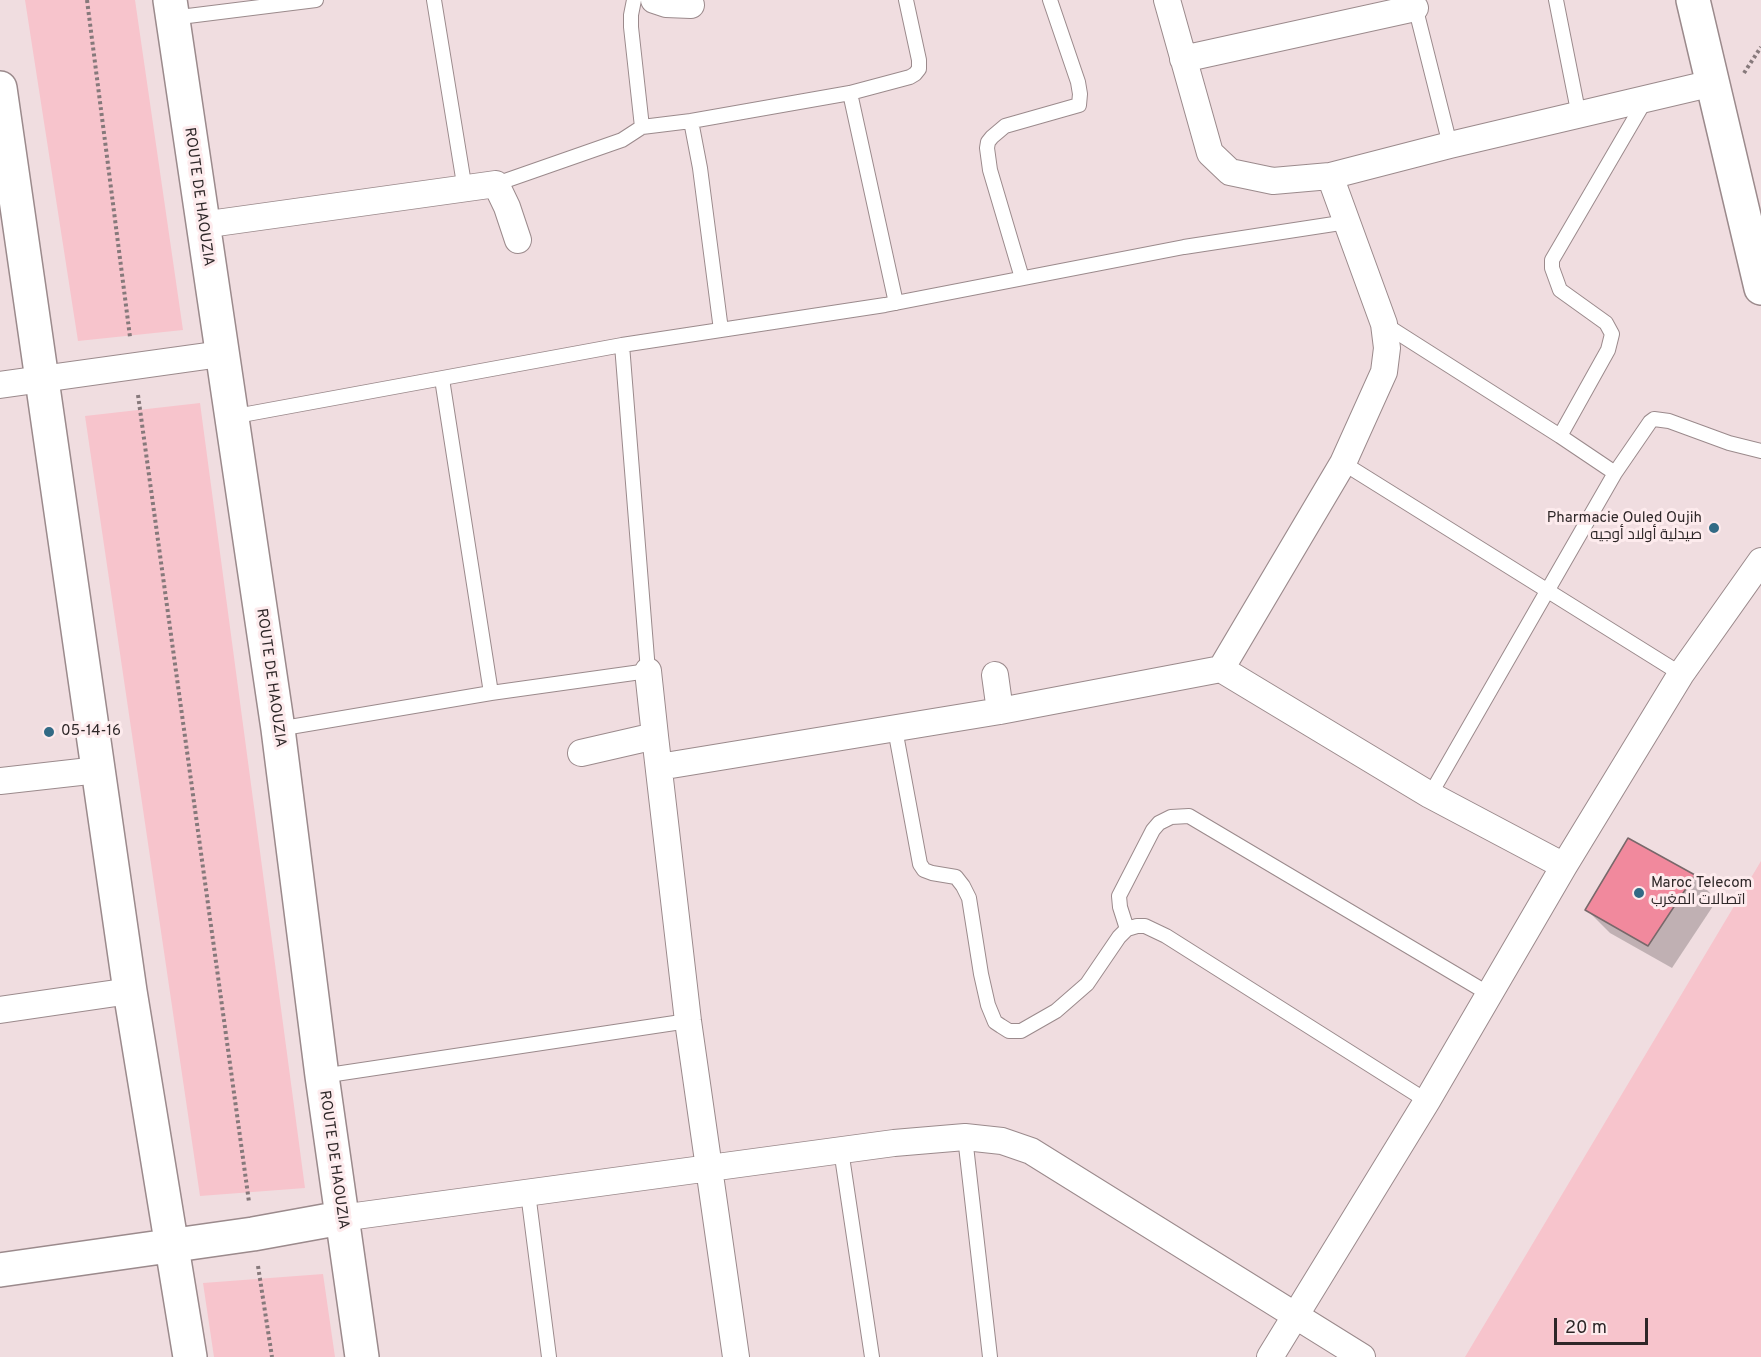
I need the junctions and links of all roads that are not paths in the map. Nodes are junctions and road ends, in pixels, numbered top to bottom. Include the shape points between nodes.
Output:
1 (316, 0) edge
2 (434, 0) edge
3 (634, 0) edge
4 (654, 0) edge
5 (906, 0) edge
6 (1050, 0) edge
7 (1167, 0) edge
8 (1556, 0) edge
9 (1693, 0) edge
10 (1414, 4) edge
11 (691, 5) dead end
12 (171, 9) edge
13 (1183, 59) junction
14 (1713, 83) junction
15 (0, 88) edge
16 (850, 93) junction
17 (1646, 99) junction
18 (1579, 116) junction
19 (691, 121) junction
20 (642, 127) junction
21 (1450, 145) junction
22 (5, 159) edge
23 (1330, 176) junction
24 (496, 184) junction
25 (465, 190) junction
26 (1347, 222) junction
27 (202, 225) junction
28 (518, 240) dead end
29 (1022, 278) junction
30 (1761, 288) edge
31 (896, 303) junction
32 (1384, 324) junction
33 (721, 330) junction
34 (622, 345) junction
35 (221, 354) junction
36 (43, 379) junction
37 (442, 380) junction
38 (0, 385) edge
39 (231, 417) junction
40 (1560, 436) junction
41 (1761, 451) edge
42 (1343, 463) junction
43 (1615, 473) junction
44 (1761, 561) edge
45 (1548, 590) junction
46 (1221, 669) junction
47 (648, 671) junction
48 (1681, 674) junction
49 (994, 675) dead end
50 (492, 693) junction
51 (1000, 711) junction
52 (278, 729) junction
53 (895, 729) junction
54 (655, 736) junction
55 (581, 753) dead end
56 (659, 767) junction
57 (98, 770) junction
58 (0, 781) edge
59 (1430, 795) junction
60 (1564, 866) junction
61 (1127, 929) junction
62 (130, 991) junction
63 (1489, 994) junction
64 (0, 1010) edge
65 (688, 1021) junction
66 (322, 1076) junction
67 (1427, 1101) junction
68 (965, 1137) junction
69 (841, 1150) junction
70 (710, 1169) junction
71 (528, 1193) junction
72 (341, 1218) junction
73 (172, 1245) junction
74 (0, 1270) edge
75 (1294, 1316) junction
76 (190, 1357) edge
77 (362, 1357) edge
78 (549, 1357) edge
79 (736, 1357) edge
80 (872, 1357) edge
81 (990, 1357) edge
82 (1270, 1357) edge
83 (1362, 1357) edge

1 - 12 lane
2 - 25 lane
3 - 20 lane via 631,27
4 - 11 street
5 - 16 lane via 919,69 910,77
6 - 29 lane via 1075,73 1079,105 1005,126 988,141 987,148
7 - 13 street
8 - 18 lane
9 - 14 street
10 - 13 street
10 - 21 lane
12 - 27 street, ROUTE DE HAOUZIA
13 - 23 street via 1210,153 1230,172 1273,181
14 - 17 street
14 - 30 street
15 - 22 street
16 - 19 lane
16 - 31 lane
17 - 18 street
17 - 40 lane via 1552,260 1560,290 1606,323 1612,334 1608,350
18 - 21 street
19 - 20 lane
19 - 33 lane
20 - 24 lane via 622,140
21 - 23 street
22 - 36 street
23 - 26 street
24 - 25 street
24 - 28 street
25 - 27 street
26 - 29 lane via 1184,247
26 - 32 street
27 - 35 street, ROUTE DE HAOUZIA
29 - 31 lane
31 - 33 lane
32 - 40 lane
32 - 42 street via 1384,372
33 - 34 lane
34 - 37 lane
34 - 47 lane
35 - 36 street
35 - 39 street, ROUTE DE HAOUZIA
36 - 38 street
36 - 57 street
37 - 39 lane
37 - 50 lane
39 - 52 street, ROUTE DE HAOUZIA
40 - 43 lane
41 - 43 lane via 1654,419
42 - 45 lane
42 - 46 street
43 - 45 lane
44 - 48 street
45 - 48 lane
45 - 59 lane
46 - 51 street
46 - 59 street
47 - 50 lane
47 - 54 street
48 - 60 street
49 - 51 street
50 - 52 lane
51 - 53 street
52 - 66 street, ROUTE DE HAOUZIA
53 - 56 street
53 - 61 lane via 920,864 932,873 956,877 969,898 981,974 995,1022 1009,1032 1021,1032 1056,1011 1087,984
54 - 55 street
54 - 56 street
56 - 65 street
57 - 58 street
57 - 62 street
59 - 60 street
60 - 63 street
61 - 63 lane via 1119,896 1152,830 1171,817 1189,816
61 - 67 lane via 1145,926 1166,936
62 - 64 street
62 - 73 street
63 - 67 street
65 - 66 lane
65 - 70 street
66 - 72 street, ROUTE DE HAOUZIA
67 - 75 street
68 - 69 street
68 - 75 street via 1002,1141 1031,1151
68 - 81 lane
69 - 70 street
69 - 80 lane
70 - 71 street
70 - 79 street
71 - 72 street
71 - 78 lane
72 - 73 street
72 - 77 street, ROUTE DE HAOUZIA
73 - 74 street
73 - 76 street
75 - 82 street
75 - 83 street

